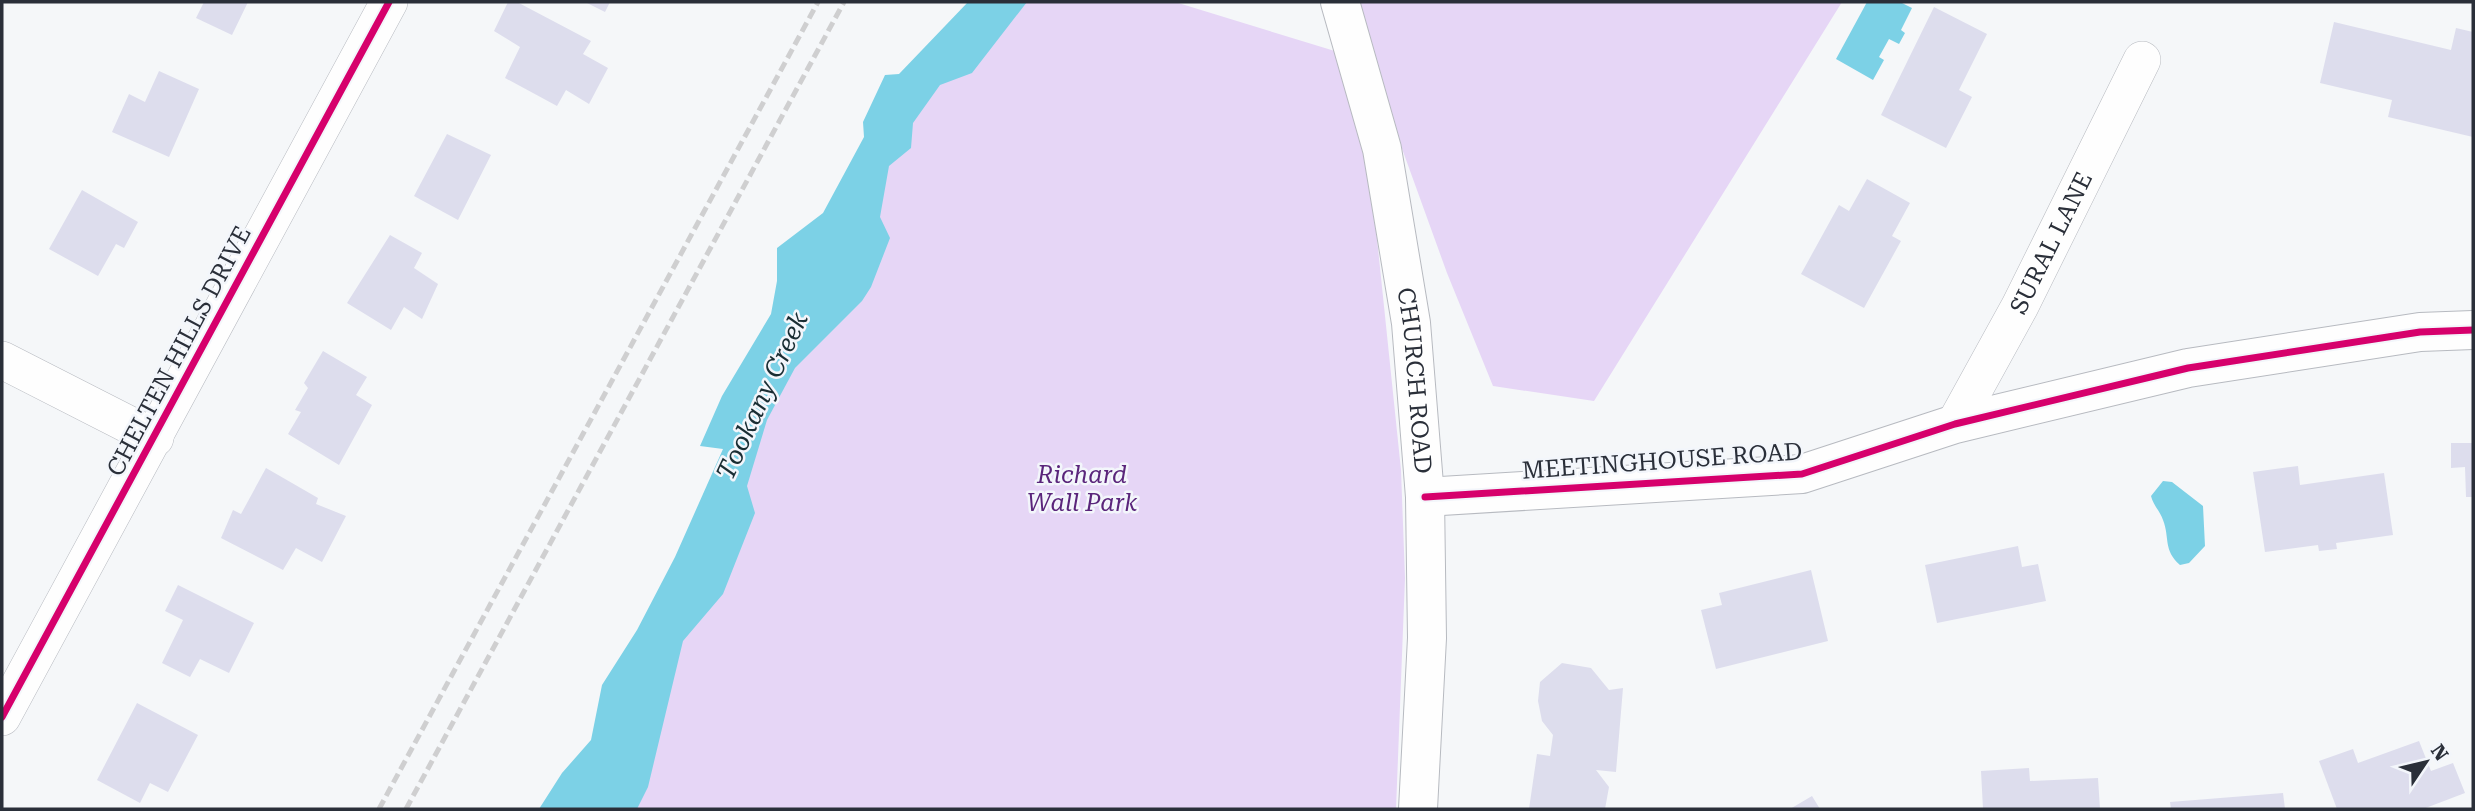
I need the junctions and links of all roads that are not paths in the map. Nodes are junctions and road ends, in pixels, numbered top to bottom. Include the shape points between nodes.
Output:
1 (389, 2) edge
2 (1340, 2) edge
3 (2142, 60) dead end
4 (2473, 330) edge
5 (2, 360) edge
6 (1955, 424) junction
7 (155, 438) junction
8 (1425, 497) junction
9 (2, 717) edge
10 (1418, 809) edge

1 - 7 street, CHELTEN HILLS DRIVE
2 - 8 street, CHURCH ROAD via 1384,162 1411,323
3 - 6 street, SURAL LANE via 2020,306
4 - 6 street, MEETINGHOUSE ROAD via 2420,332 2188,368
5 - 7 street
6 - 8 street, MEETINGHOUSE ROAD via 1802,474
7 - 9 street, CHELTEN HILLS DRIVE
8 - 10 street, CHURCH ROAD via 1427,638

